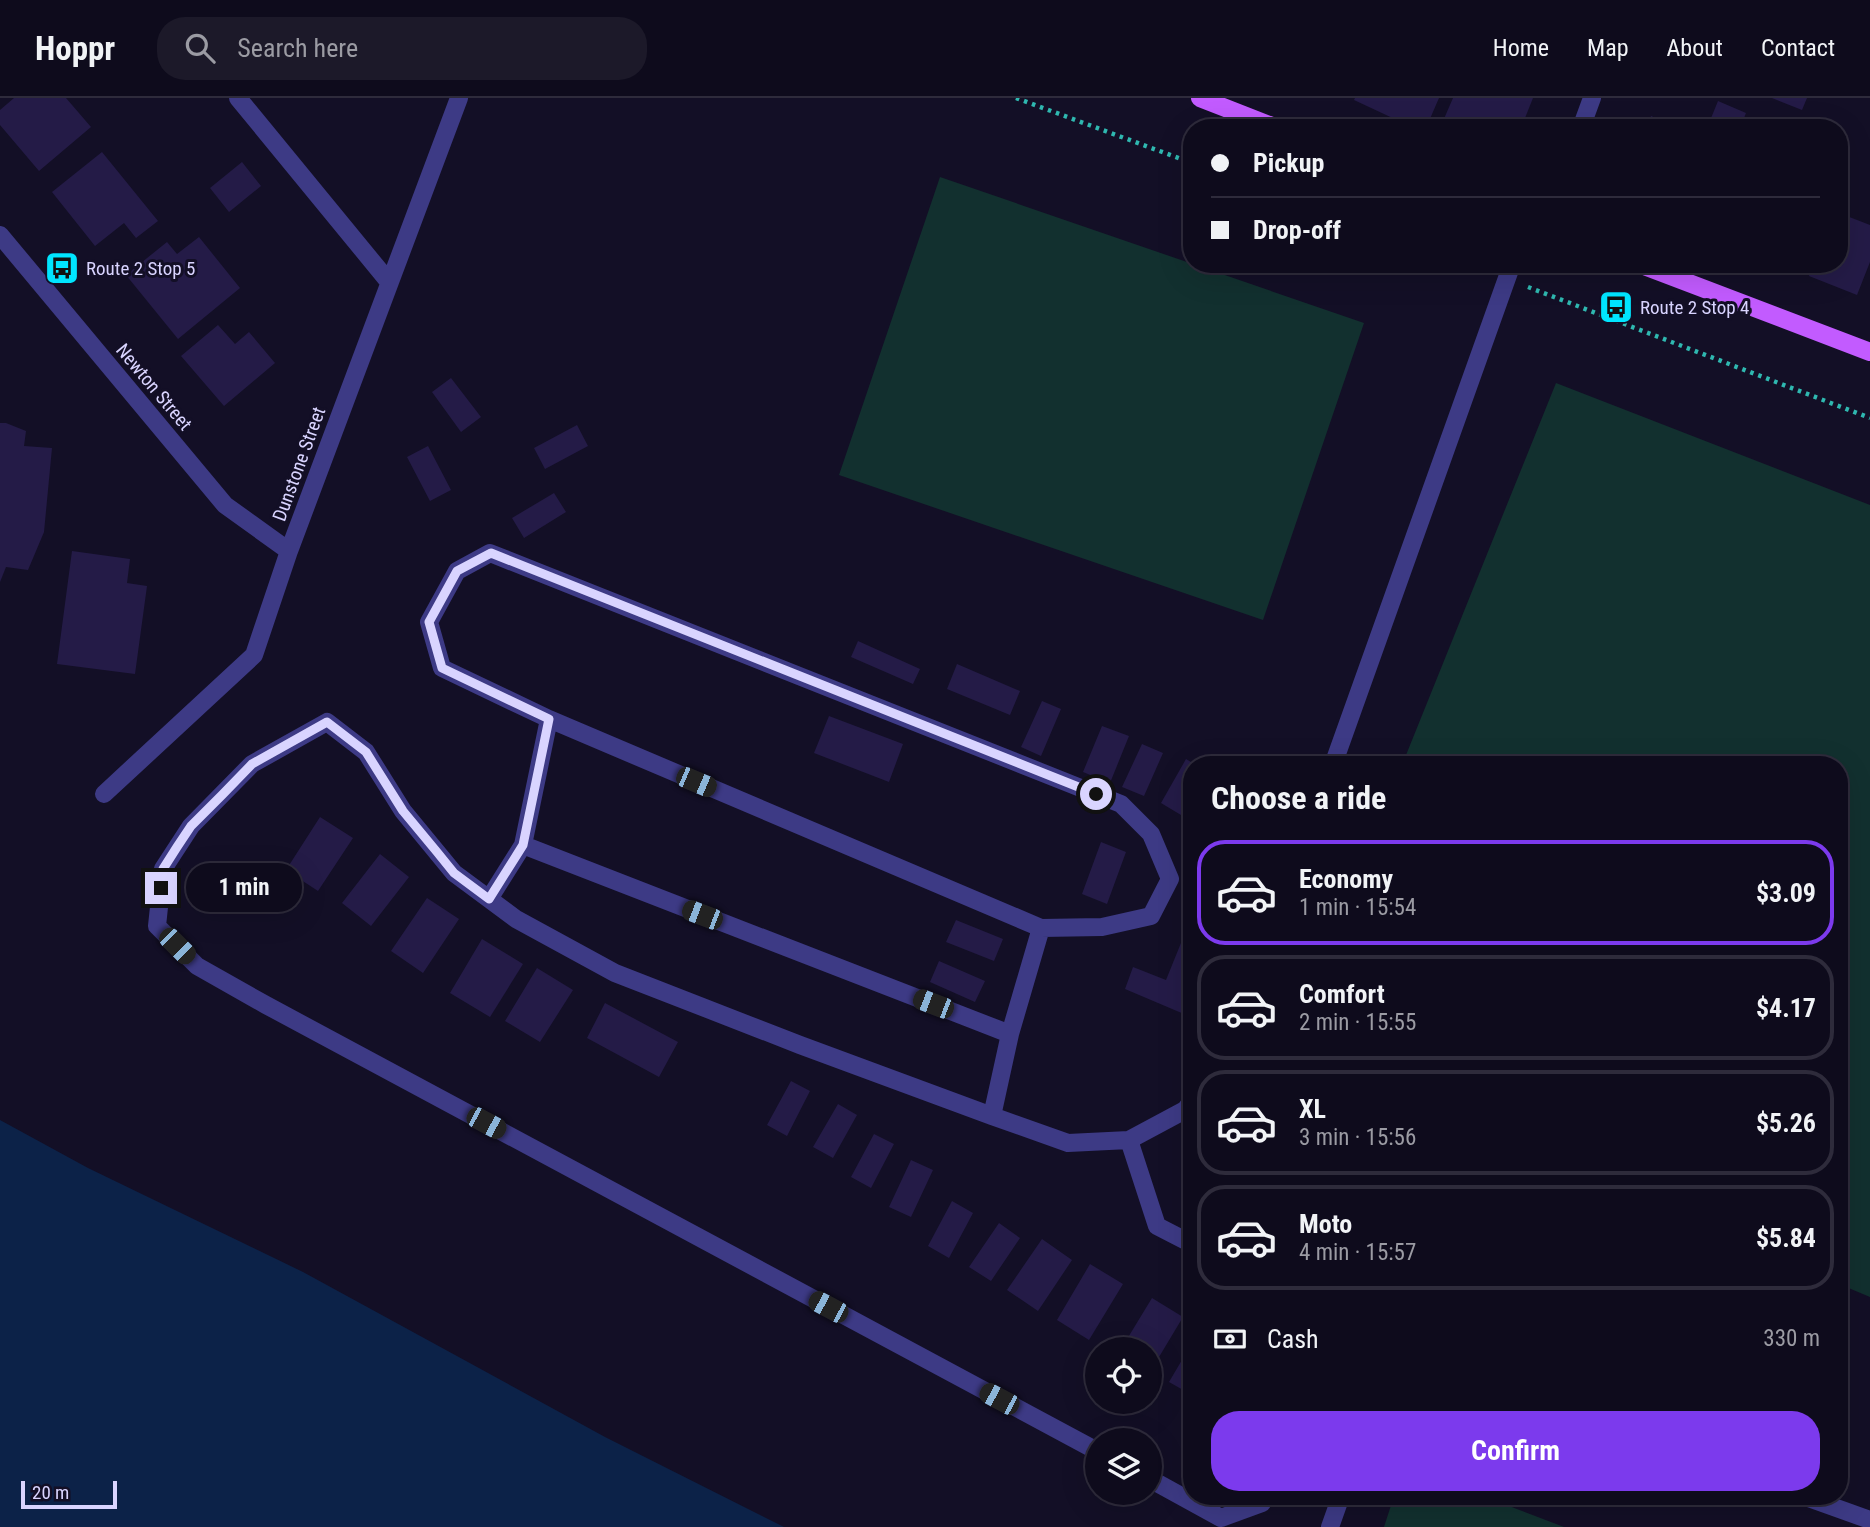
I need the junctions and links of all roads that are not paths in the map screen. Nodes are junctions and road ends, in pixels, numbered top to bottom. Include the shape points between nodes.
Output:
1 (237, 98) edge
2 (459, 98) edge
3 (1200, 98) edge
4 (1592, 98) edge
5 (1255, 119) edge
6 (1584, 119) edge
7 (0, 235) edge
8 (1508, 273) edge
9 (1663, 273) edge
10 (389, 282) junction
11 (1870, 352) edge
12 (289, 551) junction
13 (549, 719) junction
14 (1336, 756) edge
15 (104, 794) dead end
16 (523, 845) junction
17 (489, 899) junction
18 (1041, 929) junction
19 (1010, 1034) junction
20 (1183, 1111) edge
21 (992, 1116) junction
22 (1129, 1140) junction
23 (1183, 1239) edge
24 (1085, 1445) edge
25 (1162, 1486) edge
26 (1183, 1497) edge
27 (1197, 1505) edge
28 (1257, 1505) edge
29 (1338, 1505) edge
30 (1828, 1505) edge
31 (1870, 1520) edge
32 (1330, 1527) edge

1 - 10 street
2 - 10 street, Dunstone Street
3 - 5 main road
4 - 6 street
7 - 12 street, Newton Street via 225,505
8 - 14 street
9 - 11 main road
10 - 12 street, Dunstone Street
12 - 15 street, Dunstone Street via 254,654
13 - 16 street
13 - 18 street
13 - 18 street via 442,668 429,622 457,571 491,553 1121,804 1151,834 1170,878 1151,916 1102,927
16 - 17 street
16 - 19 street
17 - 21 street via 516,919 615,972
17 - 24 street via 454,873 403,811 366,752 327,722 252,764 191,826 163,869 158,926 197,966 266,1005
18 - 19 street
19 - 21 street
20 - 22 street
21 - 22 street via 1069,1143
22 - 23 street via 1157,1226
25 - 26 street
27 - 28 street via 1221,1518
29 - 32 street
30 - 31 street

